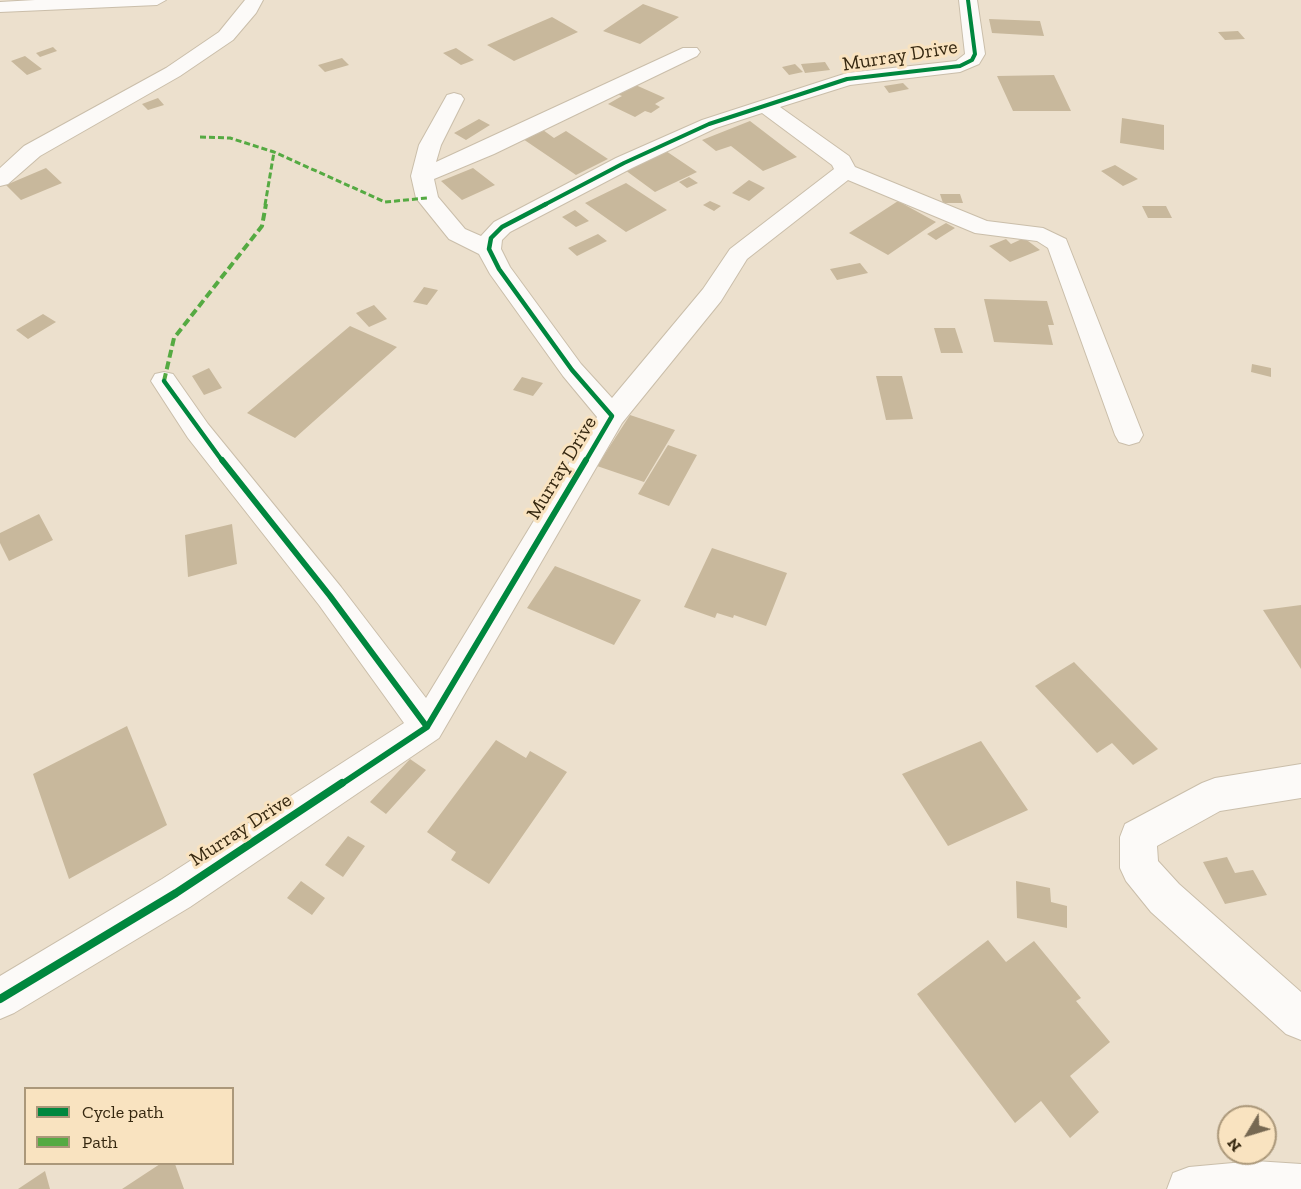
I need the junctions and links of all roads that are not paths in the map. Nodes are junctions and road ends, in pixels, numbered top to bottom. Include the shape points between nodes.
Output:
1 (157, 0) edge
2 (254, 0) edge
3 (968, 0) edge
4 (0, 7) edge
5 (690, 52) dead end
6 (454, 99) dead end
7 (765, 106) junction
8 (846, 171) junction
9 (422, 176) junction
10 (0, 179) edge
11 (489, 249) junction
12 (164, 381) dead end
13 (612, 416) junction
14 (1129, 435) dead end
15 (427, 727) junction
16 (1301, 781) edge
17 (0, 999) edge
18 (1301, 1019) edge
19 (1301, 1186) edge
20 (1189, 1189) edge

1 - 4 street
2 - 10 street via 226,36 173,72 32,151
3 - 7 street, Murray Drive via 975,54 972,60 960,66 847,79
5 - 9 street via 486,150
6 - 9 street via 430,145
7 - 8 street via 840,161
7 - 11 street, Murray Drive via 709,124 502,227 491,238
8 - 13 street via 738,254 712,295
8 - 14 street via 983,228 1043,235 1058,244
9 - 11 street via 427,198 457,234
11 - 13 street, Murray Drive via 498,269 572,370
12 - 15 street via 198,431 330,596
13 - 15 street, Murray Drive
15 - 17 street, Murray Drive via 176,893
16 - 18 street via 1215,795 1138,837 1139,868 1165,898
19 - 20 street via 1255,1183

